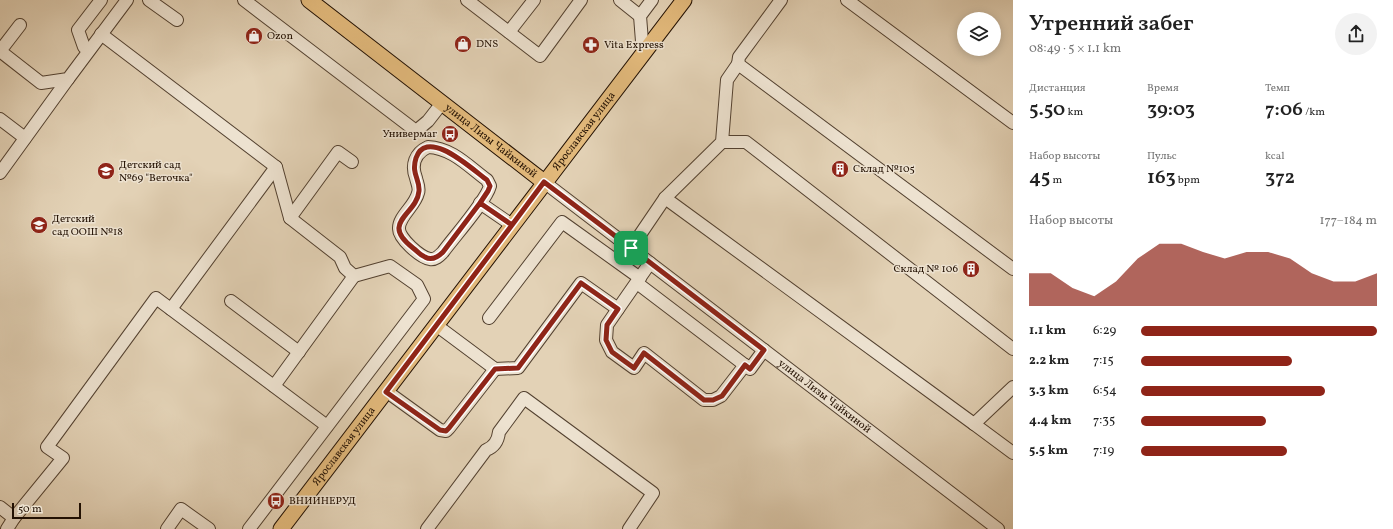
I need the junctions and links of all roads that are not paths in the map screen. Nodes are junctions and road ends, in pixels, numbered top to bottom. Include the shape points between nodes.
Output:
1 (100, 0) edge
2 (127, 0) edge
3 (149, 0) edge
4 (244, 0) edge
5 (309, 0) edge
6 (467, 0) edge
7 (534, 0) edge
8 (581, 0) edge
9 (620, 0) edge
10 (652, 0) edge
11 (684, 0) edge
12 (781, 0) edge
13 (847, 0) edge
14 (640, 16) junction
15 (177, 20) dead end
16 (20, 25) dead end
17 (509, 32) junction
18 (101, 34) junction
19 (89, 50) junction
20 (0, 51) edge
21 (642, 54) junction
22 (738, 64) junction
23 (68, 79) junction
24 (442, 103) junction
25 (0, 119) edge
26 (1013, 123) edge
27 (25, 138) junction
28 (722, 142) junction
29 (352, 162) dead end
30 (276, 166) junction
31 (0, 173) edge
32 (544, 182) junction
33 (665, 198) junction
34 (480, 203) junction
35 (290, 218) junction
36 (512, 225) junction
37 (631, 248) junction
38 (650, 263) junction
39 (1013, 269) edge
40 (354, 276) junction
41 (638, 280) junction
42 (231, 301) dead end
43 (171, 309) junction
44 (618, 309) junction
45 (489, 318) dead end
46 (436, 325) junction
47 (1013, 349) edge
48 (764, 350) junction
49 (299, 352) junction
50 (745, 365) junction
51 (495, 369) junction
52 (274, 386) junction
53 (1013, 387) edge
54 (386, 392) junction
55 (974, 424) junction
56 (328, 426) junction
57 (1013, 453) edge
58 (0, 507) edge
59 (14, 518) junction
60 (6, 529) edge
61 (167, 529) edge
62 (209, 529) edge
63 (249, 529) edge
64 (281, 529) edge
65 (427, 529) edge
66 (629, 529) edge
67 (998, 529) edge

1 - 19 street via 78,30 84,46
2 - 18 street
3 - 15 street
4 - 24 street via 416,131
5 - 24 main road, улица Лизы Чайкиной
6 - 17 street
7 - 17 street
8 - 17 street via 540,56
9 - 14 street
10 - 14 street
11 - 21 main road, Ярославская улица
12 - 22 street via 739,57
13 - 26 street
14 - 21 street
16 - 20 street
18 - 19 street
18 - 30 street
19 - 23 street
20 - 23 street via 41,83
21 - 32 main road, Ярославская улица
22 - 28 street via 727,80
22 - 39 street
23 - 27 street
24 - 32 main road, улица Лизы Чайкиной
25 - 27 street
27 - 31 street
28 - 33 street
28 - 47 street via 746,142
29 - 35 street via 338,152
30 - 35 street
30 - 43 street
32 - 36 main road, Ярославская улица
32 - 37 street, улица Лизы Чайкиной
33 - 37 street
33 - 55 street
34 - 34 street via 490,186 487,180 452,154 439,148 428,147 420,151 416,157 414,169 419,191 416,201 402,220 400,235 425,257 438,258
34 - 36 street
35 - 40 street via 340,257 344,268
36 - 46 main road, Ярославская улица
37 - 38 street, улица Лизы Чайкиной
38 - 41 street
38 - 48 street, улица Лизы Чайкиной
40 - 49 street
40 - 56 street via 390,266 417,285 424,298
41 - 44 street
41 - 45 street via 562,222
41 - 50 street
42 - 49 street
43 - 52 street
43 - 59 street via 156,298 47,447 62,458
44 - 50 street via 607,325 606,340 612,352 634,368 644,353 704,400 722,396
44 - 51 street via 581,283 518,368
46 - 51 street
46 - 54 main road, Ярославская улица
48 - 50 street via 750,369
48 - 67 street, улица Лизы Чайкиной
49 - 52 street
51 - 54 street via 446,431 440,430
52 - 56 street
53 - 55 street
54 - 64 main road, Ярославская улица
55 - 57 street
56 - 63 street
58 - 59 street
59 - 60 street
61 - 62 street via 181,509
65 - 66 street via 486,450 492,448 499,432 524,398 653,493

